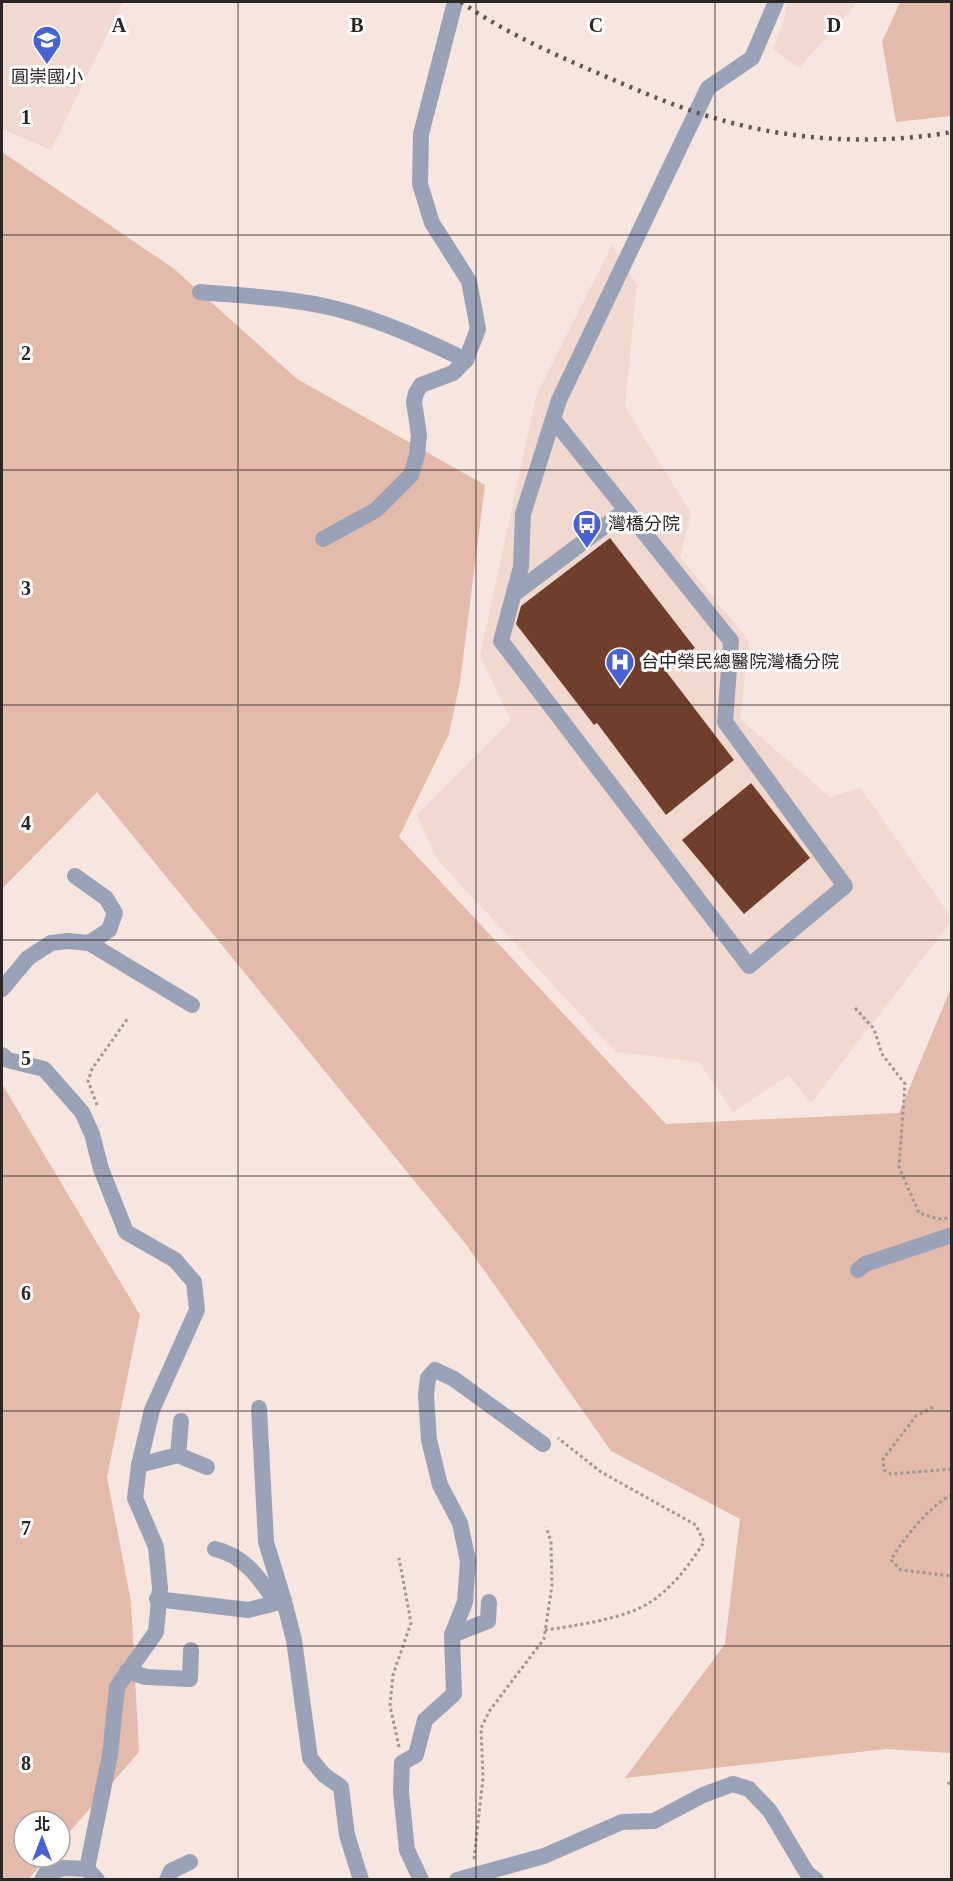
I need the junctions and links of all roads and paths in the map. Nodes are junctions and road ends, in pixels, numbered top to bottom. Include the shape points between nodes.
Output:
1 (455, 2) edge
2 (776, 2) edge
3 (200, 292) dead end
4 (466, 360) junction
5 (553, 419) junction
6 (626, 510) junction
7 (323, 539) dead end
8 (514, 594) junction
9 (75, 876) dead end
10 (89, 943) junction
11 (2, 989) edge
12 (192, 1005) dead end
13 (855, 1008) dead end
14 (128, 1018) dead end
15 (2, 1055) edge
16 (98, 1111) dead end
17 (951, 1218) edge
18 (951, 1235) edge
19 (858, 1270) dead end
20 (933, 1407) dead end
21 (259, 1408) dead end
22 (181, 1421) dead end
23 (543, 1444) joint
24 (178, 1455) junction
25 (139, 1465) junction
26 (207, 1467) dead end
27 (951, 1469) edge
28 (951, 1495) edge
29 (546, 1527) dead end
30 (215, 1549) dead end
31 (399, 1558) dead end
32 (951, 1576) edge
33 (157, 1599) junction
34 (280, 1601) junction
35 (489, 1602) dead end
36 (545, 1630) junction
37 (452, 1635) junction
38 (191, 1650) dead end
39 (127, 1671) junction
40 (402, 1763) junction
41 (948, 1782) dead end
42 (951, 1787) edge
43 (190, 1862) dead end
44 (92, 1874) edge
45 (464, 1878) edge
46 (42, 1880) edge
47 (167, 1880) edge
48 (362, 1880) edge
49 (421, 1880) edge
50 (816, 1880) edge

1 - 4 street via 421,134 420,184 432,223 469,281 478,329
2 - 5 street via 752,58 708,88
3 - 4 street via 337,309 404,330
4 - 7 street via 453,373 421,385 416,393 417,455 411,475 376,510
5 - 6 street
5 - 8 street via 524,514 521,567
6 - 8 street
6 - 8 street via 731,641 725,722 846,886 749,966 501,641
9 - 10 street via 106,898 115,913 109,930
10 - 11 street via 51,943 28,958
10 - 12 street
13 - 17 path via 874,1029 882,1054 905,1084 899,1167 919,1213
14 - 16 path via 92,1069 88,1081
15 - 25 street via 44,1069 81,1112 126,1232 175,1260 194,1282 197,1310 152,1410
18 - 19 street via 865,1264
20 - 27 path via 916,1416 883,1459 884,1470 891,1474
21 - 34 street via 266,1542
22 - 24 street
23 - 36 path via 557,1437 601,1472 696,1525 704,1542 688,1568 651,1602 595,1622
23 - 37 street via 454,1379 435,1370 428,1378 429,1440 440,1485 460,1523 468,1561 465,1602
24 - 25 street
24 - 26 street
25 - 33 street via 135,1498 156,1547 160,1588
28 - 32 path via 941,1500 891,1560 901,1570
29 - 36 path via 552,1585
30 - 34 street via 229,1552 255,1571
31 - 40 path via 411,1623 393,1675 390,1706
33 - 34 street via 248,1610
33 - 39 street via 156,1632
34 - 48 street via 294,1640 310,1758 341,1787 347,1835
35 - 37 street via 488,1621
36 - 45 path via 544,1639 490,1710 481,1728 483,1778
37 - 40 street via 454,1694 425,1720 416,1755
38 - 39 street via 190,1679 147,1677
39 - 44 street via 117,1687
40 - 49 street via 400,1792 407,1850
41 - 42 path
43 - 47 street via 171,1870
44 - 46 street via 64,1868 45,1874
45 - 50 street via 544,1856 622,1822 654,1821 733,1784 749,1789 770,1811 807,1873

